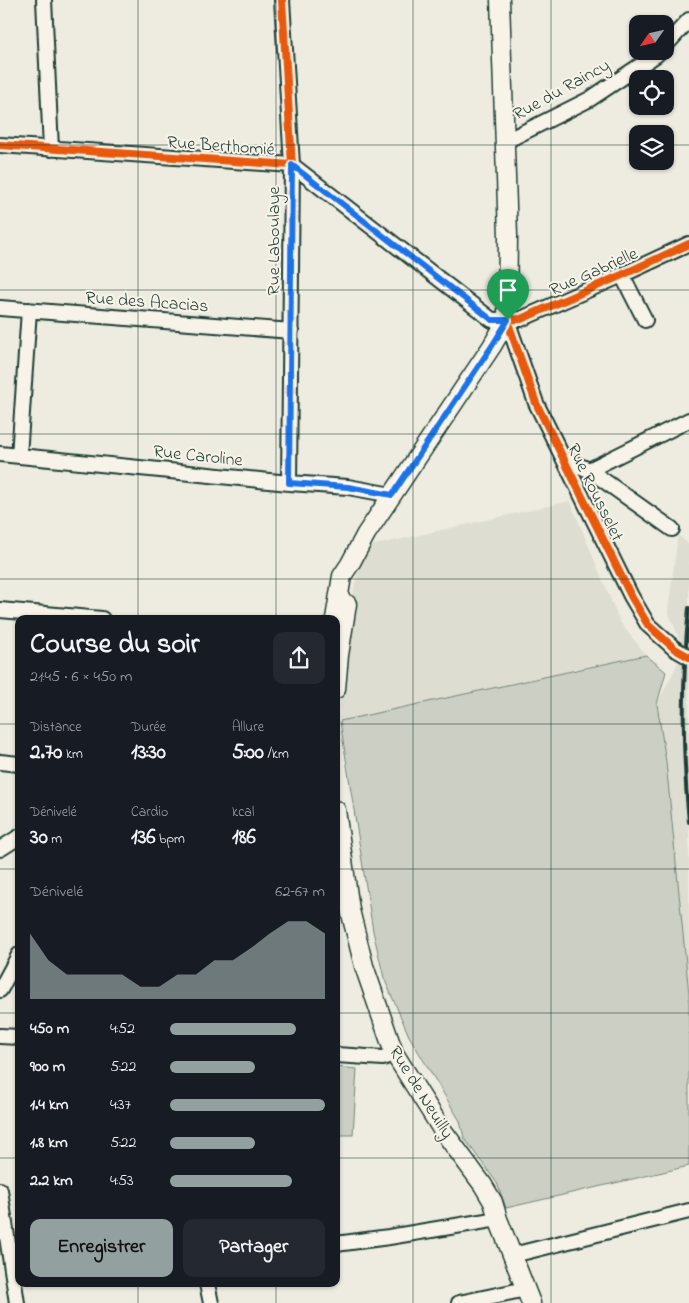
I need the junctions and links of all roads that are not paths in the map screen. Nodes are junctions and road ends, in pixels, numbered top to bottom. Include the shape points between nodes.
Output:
1 (44, 0) edge
2 (282, 0) edge
3 (500, 0) edge
4 (689, 20) edge
5 (674, 36) edge
6 (648, 60) edge
7 (504, 142) junction
8 (0, 145) edge
9 (51, 149) junction
10 (292, 165) junction
11 (689, 244) edge
12 (622, 275) junction
13 (0, 308) edge
14 (29, 310) junction
15 (508, 320) junction
16 (645, 320) dead end
17 (291, 331) junction
18 (689, 420) edge
19 (0, 454) edge
20 (19, 456) junction
21 (564, 459) junction
22 (589, 470) junction
23 (289, 483) junction
24 (392, 495) junction
25 (672, 529) dead end
26 (350, 564) junction
27 (0, 610) edge
28 (57, 615) edge
29 (336, 615) edge
30 (340, 640) edge
31 (689, 657) edge
32 (0, 762) edge
33 (15, 764) edge
34 (340, 839) edge
35 (15, 840) edge
36 (0, 849) edge
37 (15, 962) edge
38 (0, 990) edge
39 (0, 1036) edge
40 (15, 1037) edge
41 (394, 1053) junction
42 (340, 1055) edge
43 (0, 1190) edge
44 (689, 1211) edge
45 (498, 1218) junction
46 (340, 1243) edge
47 (512, 1255) junction
48 (208, 1287) edge
49 (528, 1296) edge
50 (17, 1303) edge
51 (211, 1303) edge
52 (459, 1303) edge

1 - 9 street
2 - 10 street, Rue Laboulaye
3 - 7 main road
4 - 5 street
6 - 7 street, Rue du Raincy via 590,99
7 - 15 main road
8 - 9 street, Rue Berthomié
9 - 10 street, Rue Berthomié
10 - 15 street, Rue Berthomié via 492,320
10 - 17 street, Rue Laboulaye
11 - 12 street, Rue Gabrielle
12 - 15 street, Rue Gabrielle via 521,319
12 - 16 street
13 - 14 street, Rue des Acacias
14 - 17 street, Rue des Acacias
14 - 20 street
15 - 21 street, Rue Rousselet via 536,404
15 - 24 main road
17 - 23 street, Rue Laboulaye
18 - 22 street
19 - 20 street, Rue Caroline
20 - 23 street, Rue Caroline
21 - 22 street, Rue Rousselet
21 - 31 street, Rue Rousselet, bridge via 648,625
22 - 25 street, Rue Rousselet
23 - 24 street, Rue Caroline via 348,487
24 - 26 main road
26 - 29 main road via 342,576
26 - 30 main road via 352,578
27 - 28 street
32 - 33 street
34 - 41 main road, Rue de Neuilly via 350,910 364,966
35 - 36 street
37 - 38 street
39 - 40 street
41 - 42 street via 383,1058
41 - 45 main road, Rue de Neuilly via 441,1128 483,1185
43 - 50 street
44 - 47 street
45 - 46 street
45 - 47 main road, Rue de Neuilly
47 - 49 main road, Rue de Neuilly
48 - 51 street
49 - 52 street

